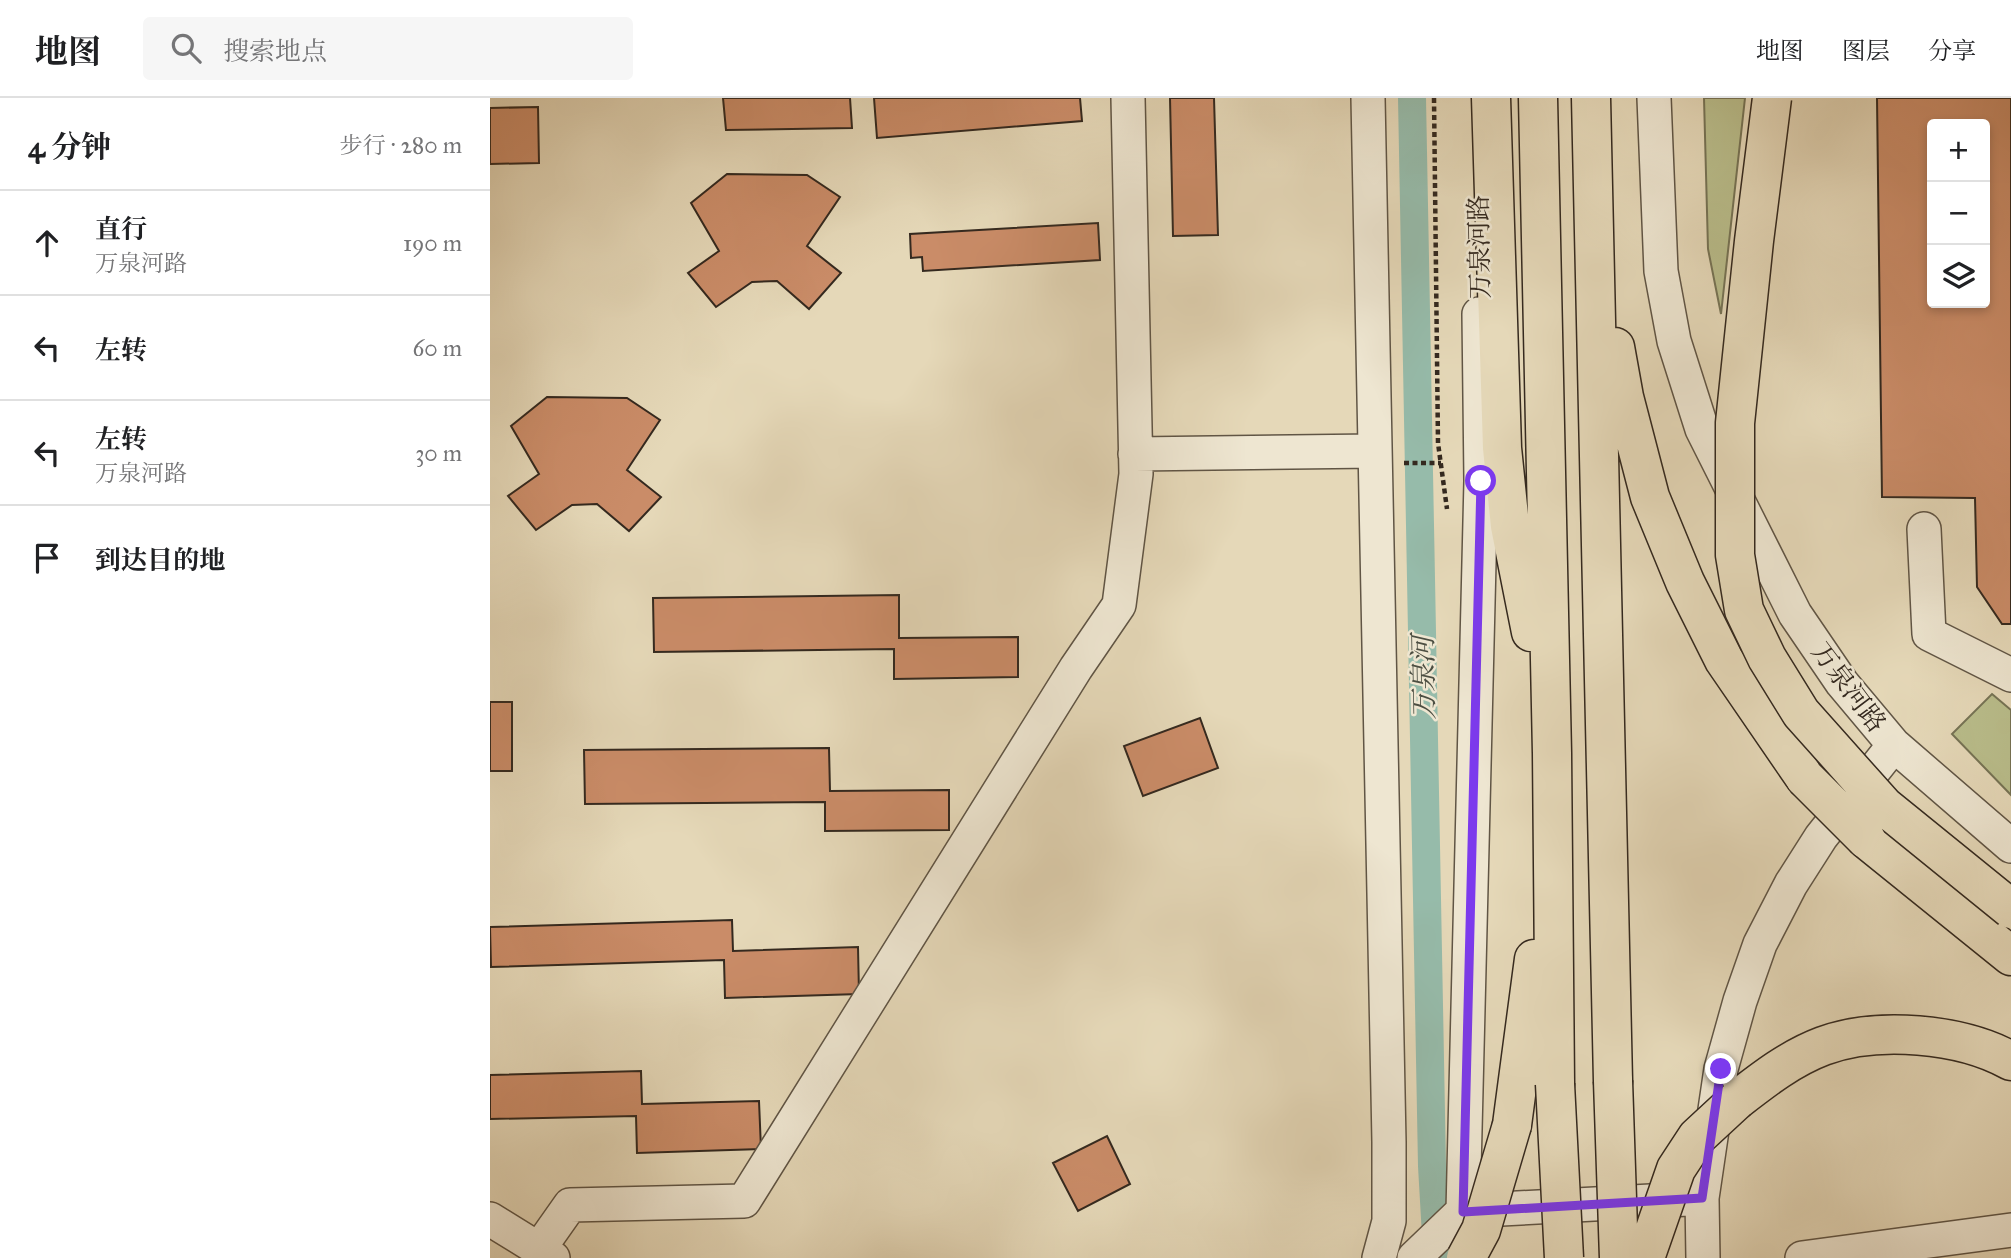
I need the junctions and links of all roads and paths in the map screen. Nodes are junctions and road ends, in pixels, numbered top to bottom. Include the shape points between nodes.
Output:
1 (1128, 98) edge
2 (1368, 98) edge
3 (1434, 98) edge
4 (1477, 98) edge
5 (1492, 98) edge
6 (1538, 98) edge
7 (1591, 98) edge
8 (1654, 98) edge
9 (1772, 98) edge
10 (1593, 236) junction
11 (1135, 454) junction
12 (1375, 457) junction
13 (1441, 463) junction
14 (1447, 509) dead end
15 (1924, 529) dead end
16 (2011, 675) edge
17 (1894, 745) junction
18 (1552, 753) junction
19 (1553, 825) junction
20 (2011, 846) edge
21 (2011, 909) edge
22 (2011, 956) edge
23 (2011, 1061) edge
24 (1702, 1198) junction
25 (1463, 1212) junction
26 (490, 1219) edge
27 (2011, 1230) edge
28 (546, 1254) edge
29 (1379, 1258) edge
30 (1414, 1258) edge
31 (1466, 1258) edge
32 (1564, 1258) edge
33 (1619, 1258) edge
34 (1645, 1258) edge
35 (1703, 1258) edge
36 (1802, 1258) edge

1 - 11 street
2 - 12 street
3 - 13 path
4 - 25 street, 万泉河路 via 1481,481
5 - 18 highway via 1499,394 1510,526
6 - 18 highway
7 - 10 highway
8 - 17 street, 万泉河路 via 1661,271 1674,341 1702,429 1795,614 1842,683
9 - 21 highway, bridge via 1735,423 1735,555 1744,610 1801,713 1884,806
10 - 22 highway, bridge via 1624,397 1650,497 1724,660 1805,778 1866,839
10 - 33 highway, bridge
11 - 12 street
11 - 28 street via 1119,605 744,1201 570,1205
12 - 13 path
12 - 29 street via 1389,1168 1389,1221
13 - 14 path
15 - 16 street via 1929,634
17 - 20 street
17 - 24 street, 万泉河路 via 1821,837 1760,944 1721,1069
18 - 19 highway
19 - 31 highway, bridge via 1512,1125 1481,1230
19 - 32 highway, bridge via 1555,1084
23 - 34 highway, bridge via 1960,1042 1894,1034 1824,1046 1793,1060 1737,1100 1697,1137 1676,1169
24 - 25 street
24 - 35 street, 万泉河路
25 - 30 street
26 - 28 street
27 - 36 street

